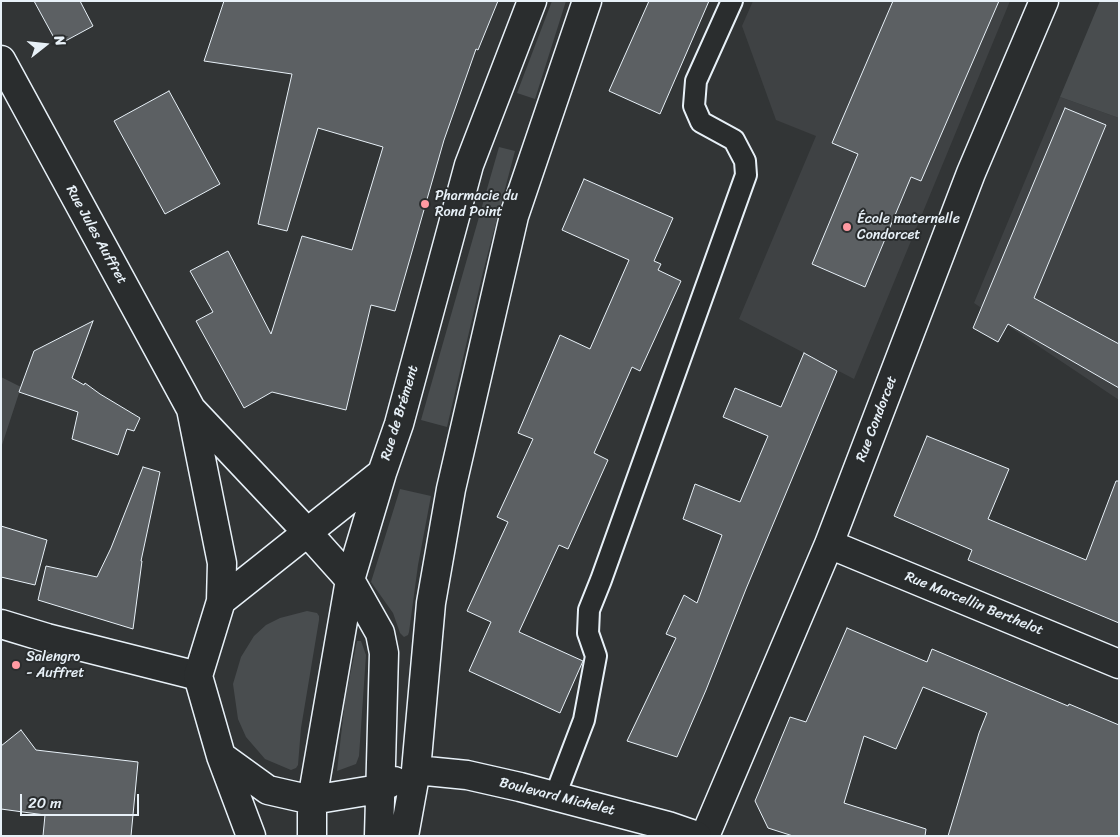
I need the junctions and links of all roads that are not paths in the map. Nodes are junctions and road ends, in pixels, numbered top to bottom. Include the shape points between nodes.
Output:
1 (532, 1) edge
2 (587, 1) edge
3 (732, 1) edge
4 (1044, 1) edge
5 (1, 60) edge
6 (191, 408) junction
7 (382, 473) junction
8 (307, 532) junction
9 (829, 544) junction
10 (350, 580) junction
11 (221, 601) junction
12 (1, 624) edge
13 (1119, 664) edge
14 (198, 676) junction
15 (221, 756) junction
16 (416, 770) junction
17 (379, 789) junction
18 (555, 796) junction
19 (312, 800) junction
20 (251, 836) edge
21 (312, 836) edge
22 (379, 836) edge
23 (404, 836) edge
24 (697, 836) edge
25 (705, 836) edge

1 - 7 main road, Rue de Brément via 469,165
2 - 16 main road via 514,216 454,479 431,603
3 - 18 lane via 696,81 694,106 701,122 734,140 745,161 746,174 589,610 588,633 596,656 595,665 584,720
4 - 9 main road, Rue Condorcet via 971,173
5 - 6 main road, Rue Jules Auffret
6 - 8 main road, Rue Jules Auffret
6 - 11 main road, Rue Jules Auffret via 222,563
7 - 8 main road
7 - 10 main road, Rue de Brément
8 - 10 main road, Rue Jules Auffret
8 - 11 main road
9 - 13 main road, Rue Marcellin Berthelot
9 - 25 main road, Rue Condorcet
10 - 17 main road, Rue Jules Auffret via 380,633 384,653
10 - 19 main road, Rue de Brément
11 - 14 main road, Rue Jules Auffret
12 - 14 main road
14 - 15 main road
15 - 19 main road via 268,790
15 - 20 main road
16 - 17 main road
16 - 18 main road, Boulevard Michelet via 467,775
16 - 23 main road
17 - 19 main road
17 - 22 main road, Rue Jules Auffret
18 - 24 main road, Boulevard Michelet
19 - 21 main road, Rue de Brément

